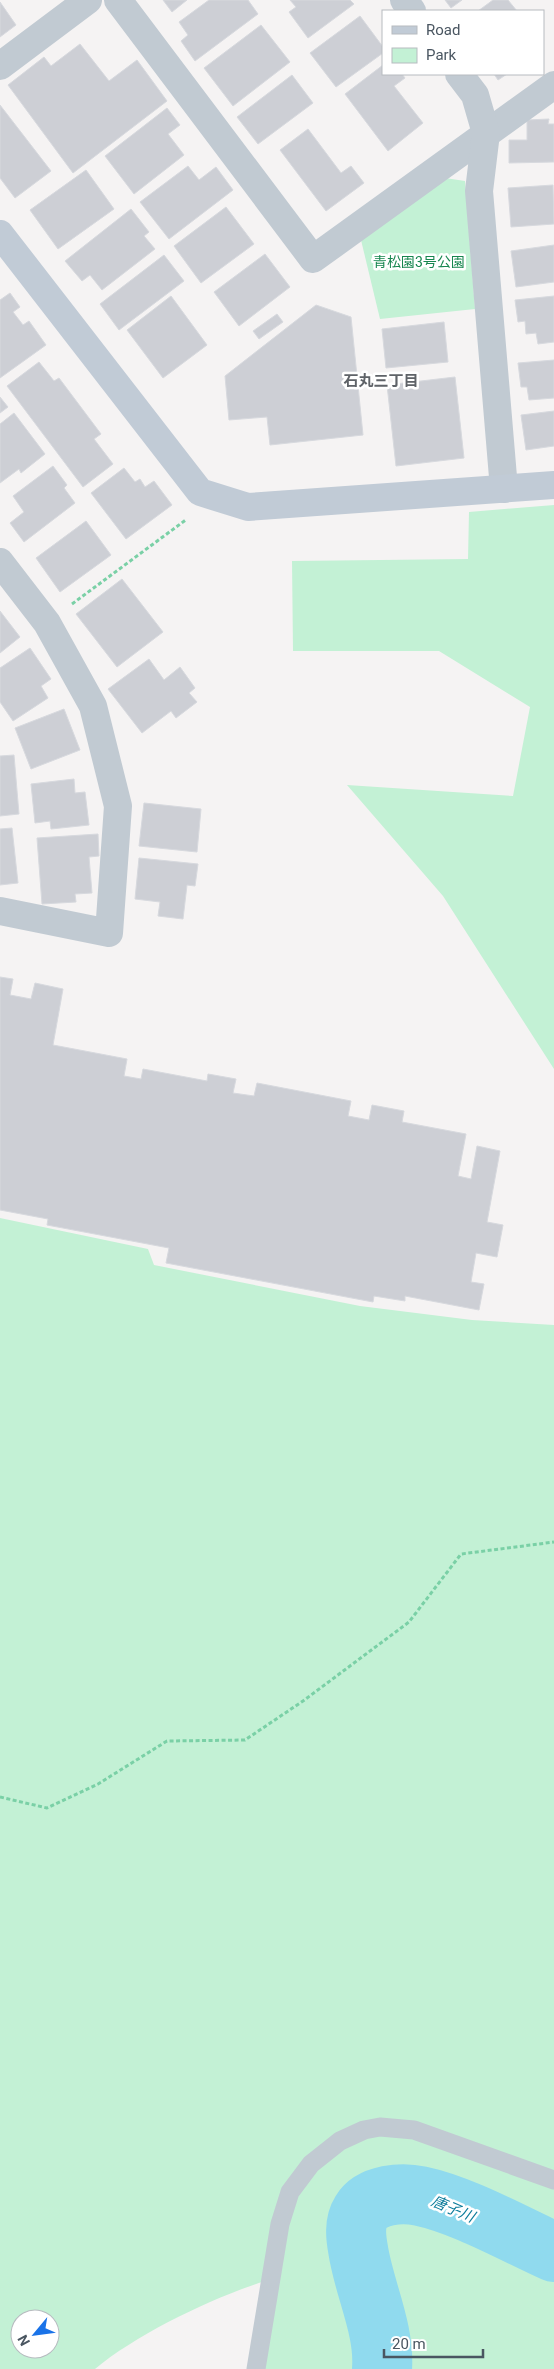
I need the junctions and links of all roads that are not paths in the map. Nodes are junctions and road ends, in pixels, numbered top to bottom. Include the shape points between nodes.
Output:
1 (88, 0) edge
2 (118, 0) edge
3 (0, 66) edge
4 (460, 75) edge
5 (552, 89) edge
6 (486, 134) junction
7 (0, 234) edge
8 (554, 485) edge
9 (504, 489) junction
10 (0, 562) edge
11 (0, 911) edge
12 (554, 2180) edge
13 (256, 2369) edge

1 - 3 street
2 - 6 street via 313,259
4 - 6 street via 476,95
5 - 6 street
6 - 9 street via 479,191
7 - 9 street via 200,492 248,507
8 - 9 street
10 - 11 street via 47,622 93,706 118,806 109,933
12 - 13 lane via 414,2130 380,2127 340,2141 311,2164 290,2192 280,2224

